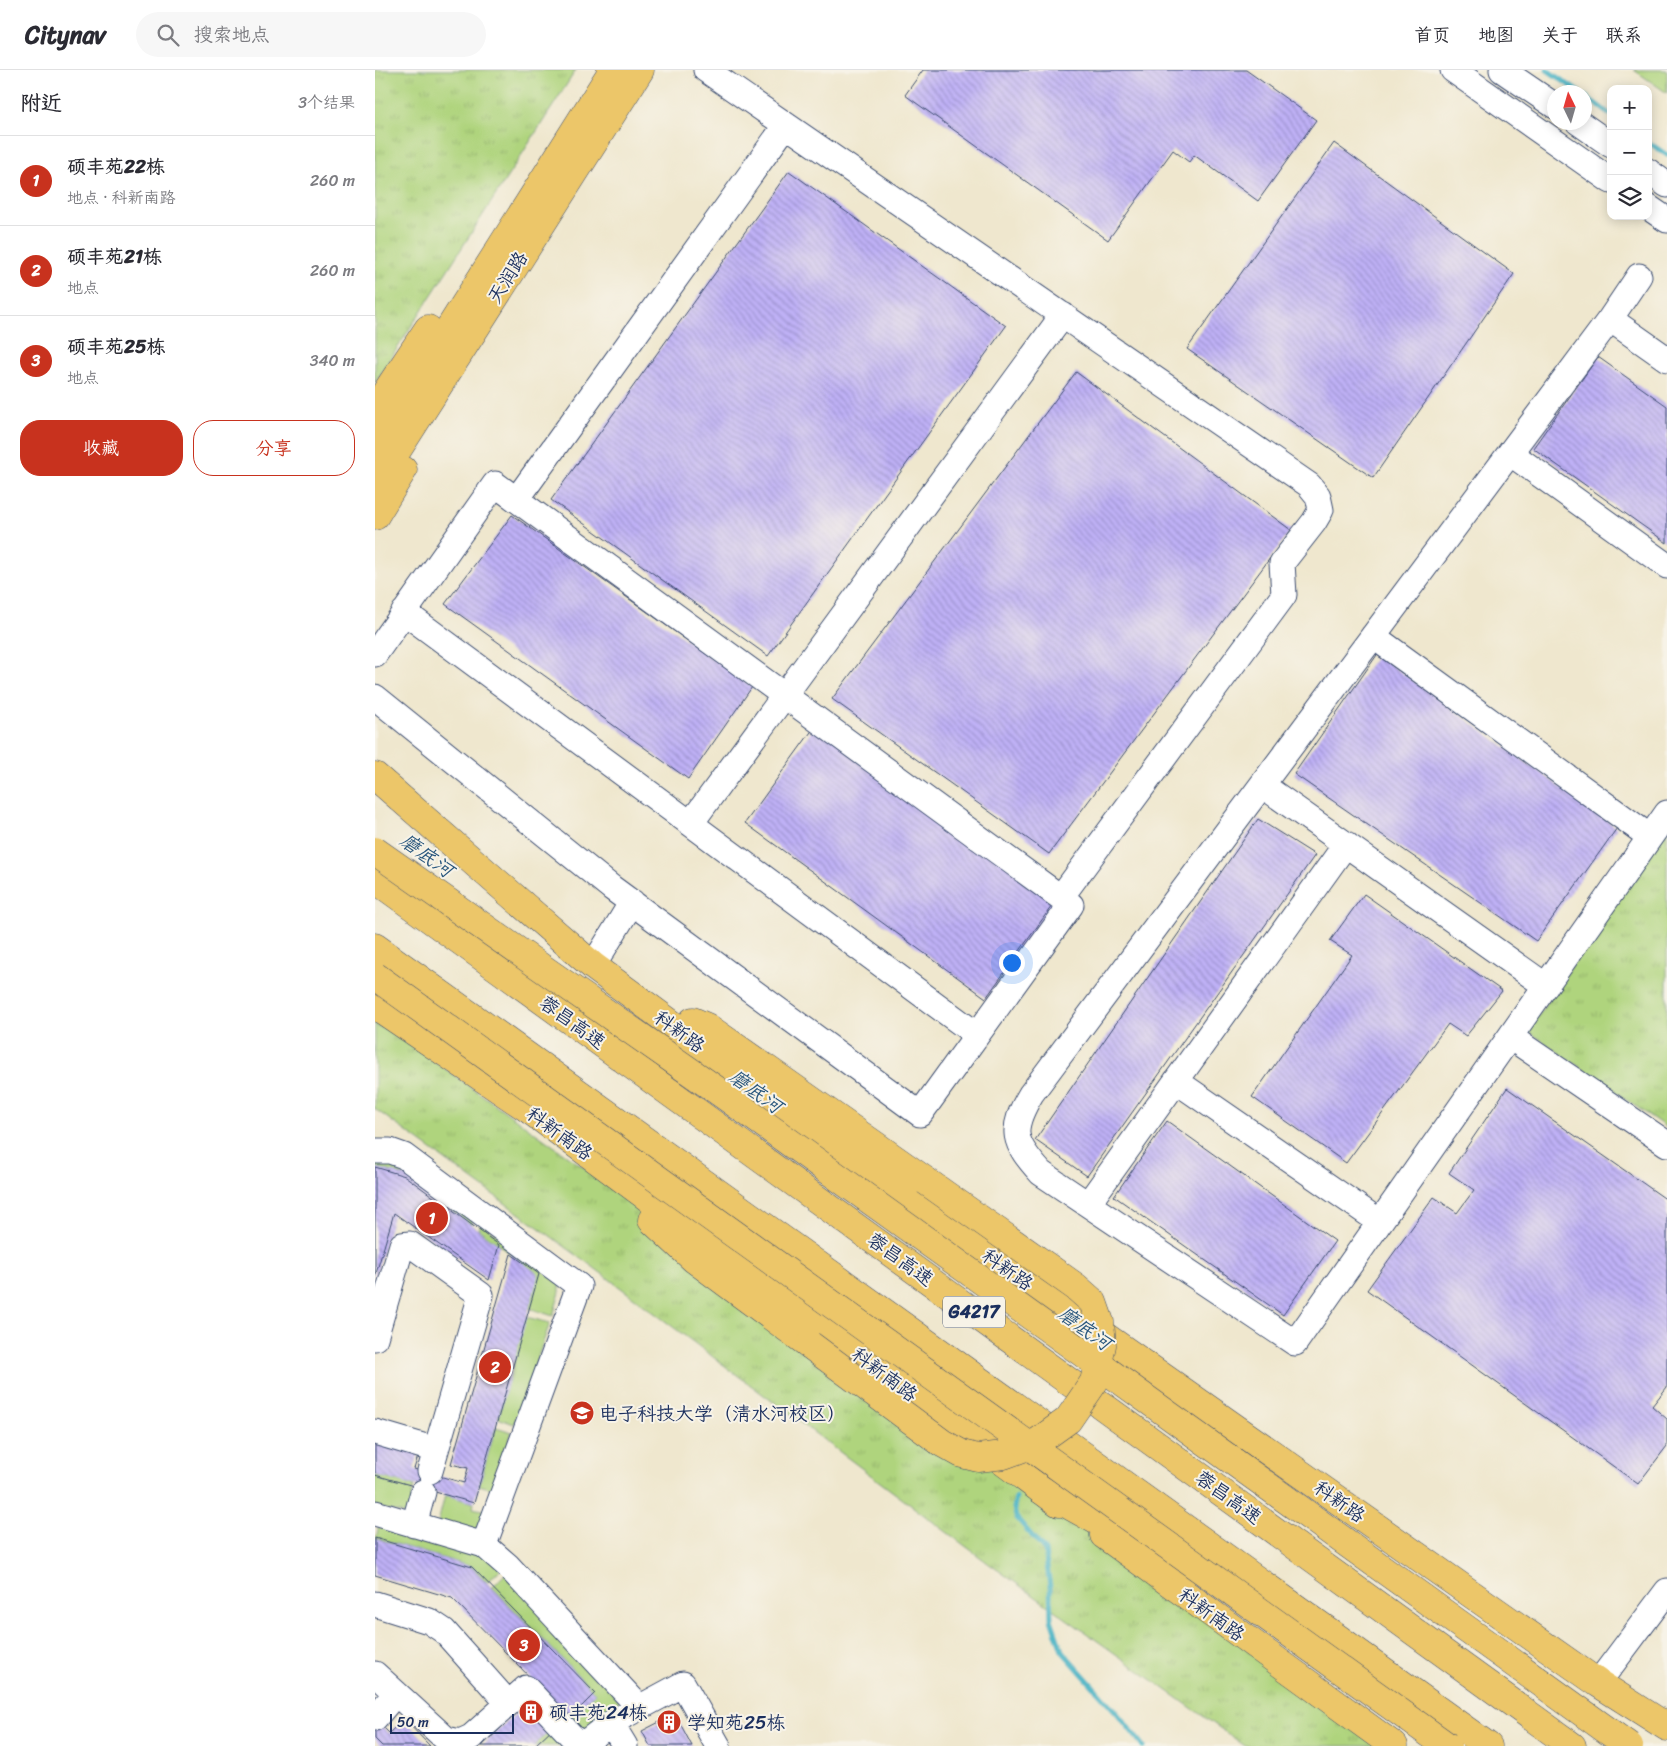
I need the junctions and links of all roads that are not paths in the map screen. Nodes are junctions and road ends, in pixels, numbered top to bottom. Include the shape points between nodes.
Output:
1 (613, 70) edge
2 (639, 70) edge
3 (706, 70) edge
4 (1453, 70) edge
5 (1503, 70) edge
6 (1547, 100) edge
7 (593, 122) junction
8 (786, 126) junction
9 (1589, 130) edge
10 (1607, 142) edge
11 (1652, 175) edge
12 (1607, 178) edge
13 (1667, 184) edge
14 (1652, 210) edge
15 (1667, 220) edge
16 (1639, 276) dead end
17 (1063, 315) junction
18 (1610, 319) junction
19 (1667, 359) edge
20 (435, 371) junction
21 (375, 409) edge
22 (375, 446) edge
23 (1510, 453) junction
24 (375, 485) edge
25 (517, 499) junction
26 (375, 516) edge
27 (1667, 566) edge
28 (404, 612) junction
29 (1373, 636) junction
30 (375, 654) edge
31 (785, 695) junction
32 (375, 697) edge
33 (375, 776) edge
34 (1262, 785) junction
35 (1667, 813) edge
36 (691, 823) junction
37 (1650, 837) junction
38 (1346, 844) junction
39 (375, 851) edge
40 (375, 879) edge
41 (1061, 897) junction
42 (632, 902) junction
43 (375, 947) edge
44 (593, 966) junction
45 (375, 968) edge
46 (375, 976) edge
47 (1546, 986) junction
48 (638, 999) junction
49 (375, 1005) edge
50 (977, 1034) junction
51 (1510, 1037) junction
52 (1176, 1081) junction
53 (530, 1110) junction
54 (1667, 1144) edge
55 (375, 1151) edge
56 (1088, 1204) junction
57 (1380, 1222) junction
58 (379, 1309) edge
59 (375, 1338) edge
60 (375, 1432) edge
61 (430, 1471) junction
62 (1041, 1489) junction
63 (375, 1513) edge
64 (414, 1525) junction
65 (484, 1545) junction
66 (1667, 1592) edge
67 (375, 1604) edge
68 (375, 1674) edge
69 (1598, 1683) junction
70 (396, 1693) junction
71 (508, 1703) junction
72 (640, 1708) junction
73 (1443, 1715) junction
74 (375, 1718) edge
75 (611, 1723) junction
76 (1667, 1727) edge
77 (581, 1746) edge
78 (625, 1746) edge
79 (717, 1746) edge
80 (1394, 1746) edge
81 (1447, 1746) edge
82 (1488, 1746) edge
83 (1572, 1746) edge
84 (1629, 1746) edge

1 - 7 main road, 天润路
2 - 7 main road, 天润路
3 - 8 street
4 - 12 street
5 - 6 street
7 - 20 main road, 天润路
7 - 21 main road via 525,182
7 - 26 main road via 563,216
8 - 17 street
8 - 25 street
9 - 10 street
11 - 13 street
14 - 15 street
16 - 18 street
17 - 31 street
17 - 41 street via 1309,485 1318,496 1321,510 1282,563 1284,594
18 - 19 street
18 - 23 street
20 - 22 main road, 天润路
20 - 24 main road, 天润路
23 - 27 street
23 - 29 street
25 - 28 street via 495,484
25 - 31 street
28 - 30 street
28 - 36 street
29 - 34 street
29 - 37 street
31 - 36 street
31 - 41 street
32 - 42 street
33 - 44 main road, 科新路
34 - 38 street
34 - 56 street via 1020,1112 1015,1136 1024,1155 1041,1173
35 - 37 street
36 - 50 street
37 - 47 street
38 - 47 street
38 - 52 street
39 - 84 main road, bridge via 733,1102
40 - 83 main road, 蓉昌高速 / G4217
41 - 50 street via 1071,904
42 - 44 street
42 - 50 street via 920,1114
43 - 73 main road, G4217
44 - 48 main road, 科新路
45 - 53 main road
46 - 81 main road, bridge
47 - 51 street
48 - 53 main road, bridge via 707,1027 1093,1302 1100,1322 1102,1345 1098,1364 1094,1382 1068,1420 1036,1443 1004,1455 978,1458 962,1454 694,1259
48 - 69 main road, 科新路 via 908,1198
49 - 53 main road, 科新南路
51 - 54 street
51 - 57 street
52 - 56 street
52 - 57 street
53 - 62 main road, 科新南路
55 - 65 street via 390,1150 404,1156 579,1286
56 - 57 street via 1295,1343
58 - 59 street
58 - 61 street via 402,1245 410,1244 481,1295
60 - 61 street
61 - 64 street
62 - 73 main road
62 - 80 main road, 科新南路
63 - 64 street
64 - 65 street
65 - 72 street via 508,1566
66 - 69 street
67 - 71 street via 429,1620 444,1631
68 - 70 street
69 - 76 main road, 科新路
70 - 71 street via 446,1739 460,1742 471,1737
70 - 74 street
71 - 77 street via 526,1688
72 - 75 street
72 - 79 street via 683,1684
73 - 82 main road, G4217
75 - 77 street
75 - 78 street

